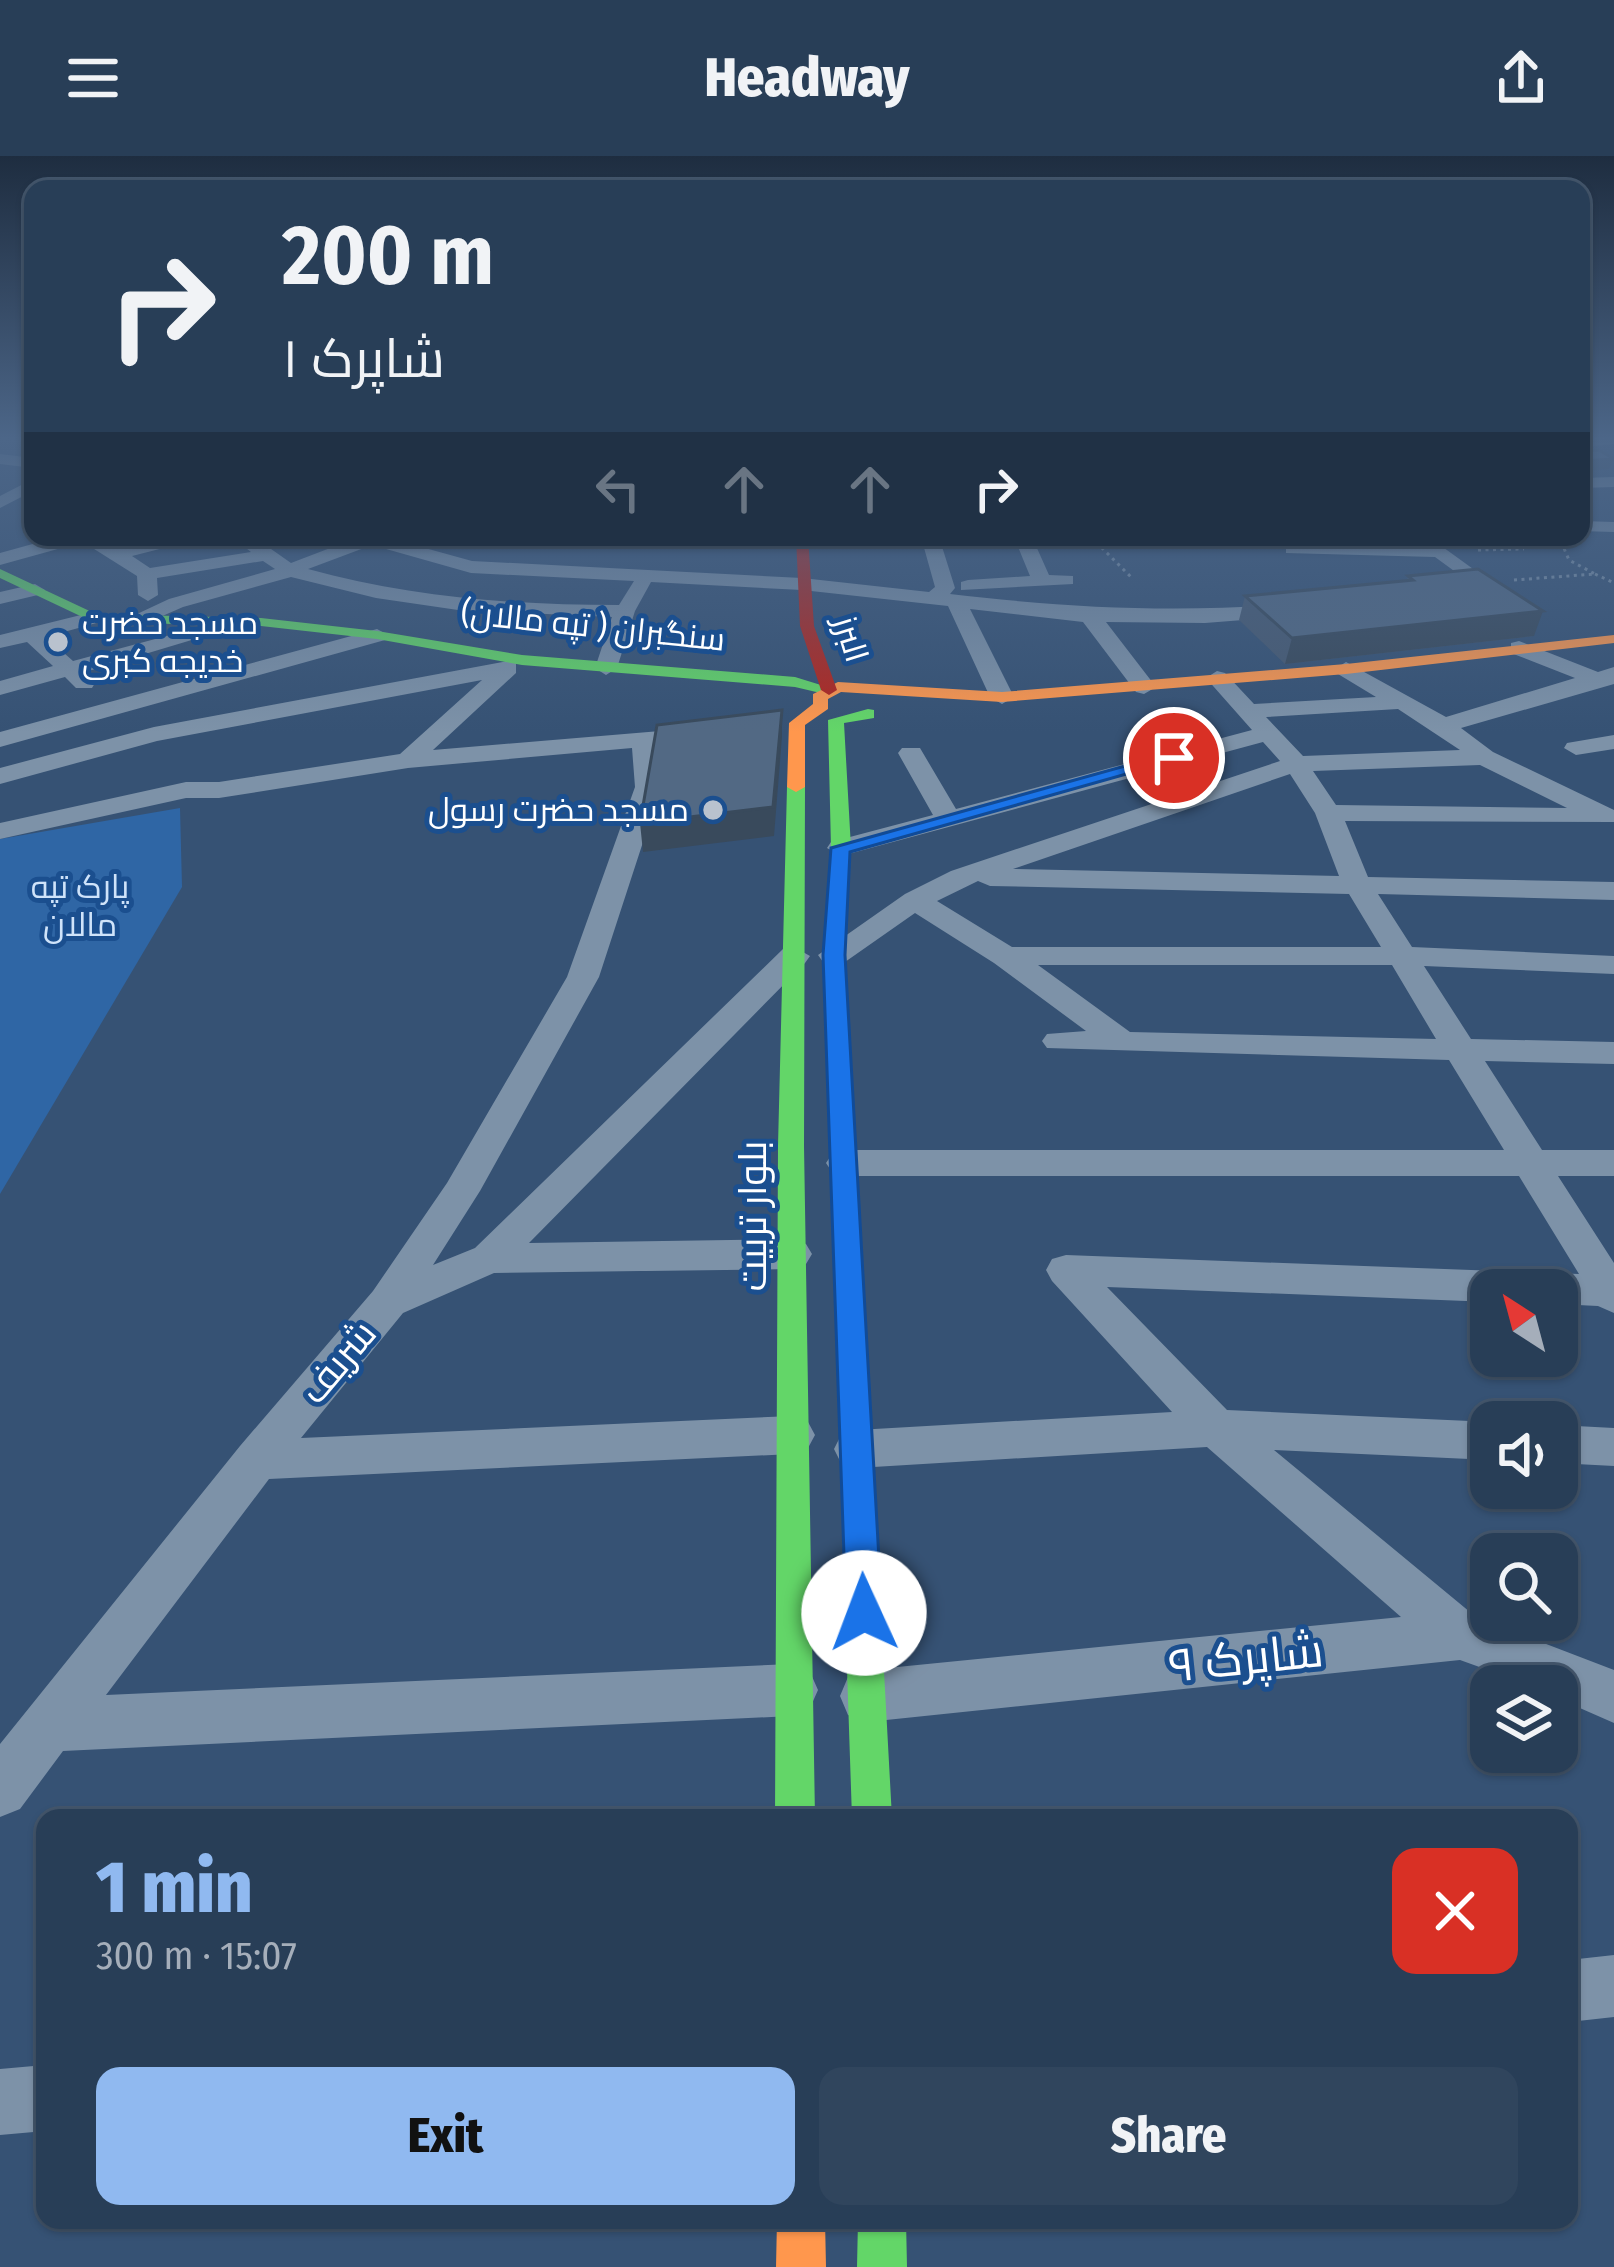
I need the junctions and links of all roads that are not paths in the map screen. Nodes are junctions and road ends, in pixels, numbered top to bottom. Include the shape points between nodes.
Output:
1 (49, 546) edge
2 (103, 546) edge
3 (154, 546) edge
4 (257, 546) edge
5 (357, 546) edge
6 (412, 546) edge
7 (802, 546) edge
8 (932, 546) edge
9 (1027, 546) edge
10 (1293, 549) dead end
11 (119, 553) junction
12 (272, 554) junction
13 (0, 559) edge
14 (290, 571) junction
15 (0, 573) edge
16 (147, 574) junction
17 (1041, 580) junction
18 (1066, 580) dead end
19 (642, 584) dead end
20 (802, 584) junction
21 (35, 590) junction
22 (1443, 594) edge
23 (945, 596) junction
24 (0, 598) edge
25 (1311, 609) edge
26 (625, 610) junction
27 (1090, 616) junction
28 (93, 618) junction
29 (144, 618) junction
30 (245, 621) junction
31 (31, 634) junction
32 (377, 634) junction
33 (1614, 639) edge
34 (0, 642) edge
35 (1519, 648) junction
36 (515, 664) junction
37 (607, 668) junction
38 (1346, 669) junction
39 (68, 671) junction
40 (1217, 678) junction
41 (1608, 680) edge
42 (0, 688) edge
43 (1144, 688) junction
44 (825, 698) junction
45 (1002, 698) junction
46 (884, 701) junction
47 (1404, 702) junction
48 (118, 709) junction
49 (849, 715) junction
50 (1258, 723) junction
51 (1443, 726) junction
52 (729, 731) edge
53 (0, 740) edge
54 (644, 742) junction
55 (1614, 742) edge
56 (1576, 748) dead end
57 (911, 753) dead end
58 (1484, 757) junction
59 (408, 760) junction
60 (170, 762) junction
61 (1296, 764) junction
62 (0, 776) edge
63 (1328, 813) junction
64 (1609, 816) edge
65 (948, 818) junction
66 (0, 831) edge
67 (841, 848) junction
68 (961, 877) junction
69 (1356, 882) junction
70 (1614, 891) edge
71 (914, 900) junction
72 (814, 955) junction
73 (1006, 956) junction
74 (1402, 956) junction
75 (1614, 965) edge
76 (1059, 1041) dead end
77 (1122, 1042) junction
78 (1460, 1049) junction
79 (1614, 1053) edge
80 (1529, 1161) junction
81 (845, 1162) junction
82 (1614, 1162) edge
83 (792, 1255) junction
84 (489, 1258) junction
85 (1613, 1293) edge
86 (388, 1302) junction
87 (1216, 1427) junction
88 (792, 1436) junction
89 (1470, 1440) edge
90 (1578, 1445) edge
91 (1614, 1447) edge
92 (857, 1449) junction
93 (256, 1460) junction
94 (1460, 1636) junction
95 (791, 1690) junction
96 (867, 1696) junction
97 (1614, 1697) edge
98 (50, 1725) junction
99 (0, 1789) edge
100 (795, 1809) edge
101 (872, 1809) edge
102 (1614, 1986) edge
103 (1578, 1990) edge
104 (36, 2099) edge
105 (0, 2102) edge
106 (801, 2229) edge
107 (882, 2229) edge
108 (801, 2267) edge
109 (882, 2267) edge

1 - 13 street
2 - 11 street
3 - 11 street
4 - 12 street
5 - 14 street
6 - 20 street via 471,566
7 - 20 street, البرز
8 - 23 street
9 - 17 street
10 - 22 street via 1441,550 1487,590
11 - 16 street
12 - 14 street
12 - 16 street
14 - 26 street via 458,606
14 - 29 street
15 - 21 street, سنگبران ( تپه مالان)
16 - 29 street
17 - 18 street
17 - 23 street
19 - 26 street
20 - 23 street
20 - 44 street, البرز
21 - 24 street
21 - 28 street, سنگبران ( تپه مالان)
23 - 27 street
23 - 45 street
25 - 27 street
26 - 37 street
27 - 43 street
28 - 29 street, سنگبران ( تپه مالان)
28 - 31 street
29 - 30 street, سنگبران ( تپه مالان)
30 - 32 street, سنگبران ( تپه مالان)
30 - 39 street
31 - 34 street
31 - 39 street
32 - 36 street, سنگبران ( تپه مالان)
32 - 48 street
33 - 35 street
35 - 38 street
35 - 41 street
36 - 37 street, سنگبران ( تپه مالان)
36 - 59 street
36 - 60 street
37 - 44 street, سنگبران ( تپه مالان) via 795,682
38 - 40 street
38 - 47 street
39 - 42 street
39 - 48 street
40 - 43 street
40 - 50 street
41 - 51 street
43 - 45 street
44 - 46 street via 861,686
44 - 49 street
44 - 72 street, بلوار تربیت via 785,724
45 - 46 street
46 - 49 street
47 - 50 street
47 - 51 street
48 - 53 street
48 - 60 street
49 - 67 street, بلوار تربیت via 836,720 835,734
50 - 61 street
50 - 65 street
51 - 58 street
52 - 54 street
54 - 59 street
54 - 86 street via 647,788 583,977
55 - 56 street
57 - 65 street
58 - 61 street, شریف
58 - 64 street
59 - 60 street via 219,790
60 - 62 street
60 - 66 street
61 - 63 street
61 - 68 street, شریف
63 - 64 street
63 - 69 street
65 - 67 street
67 - 72 street, بلوار تربیت
68 - 69 street
68 - 71 street, شریف
69 - 70 street
69 - 74 street
71 - 72 street, شریف
71 - 73 street
72 - 81 street, بلوار تربیت
72 - 83 street, بلوار تربیت
72 - 84 street, شریف
73 - 74 street
73 - 77 street
74 - 75 street
74 - 78 street
76 - 77 street
77 - 78 street
78 - 79 street
78 - 80 street
80 - 81 street
80 - 82 street
80 - 85 street
81 - 92 street, بلوار تربیت
83 - 84 street
83 - 88 street, بلوار تربیت
84 - 86 street, شریف
85 - 87 street via 1066,1270
86 - 93 street, شریف
87 - 89 street
87 - 92 street
87 - 94 street
88 - 93 street
88 - 95 street, بلوار تربیت
90 - 91 street
92 - 96 street, بلوار تربیت
93 - 98 street, شریف
94 - 96 street, شاپرک ۹
94 - 97 street, شاپرک ۹
95 - 98 street
95 - 100 street, بلوار تربیت
96 - 101 street, بلوار تربیت
98 - 99 street, شریف
102 - 103 street
104 - 105 street
106 - 108 street
107 - 109 street

